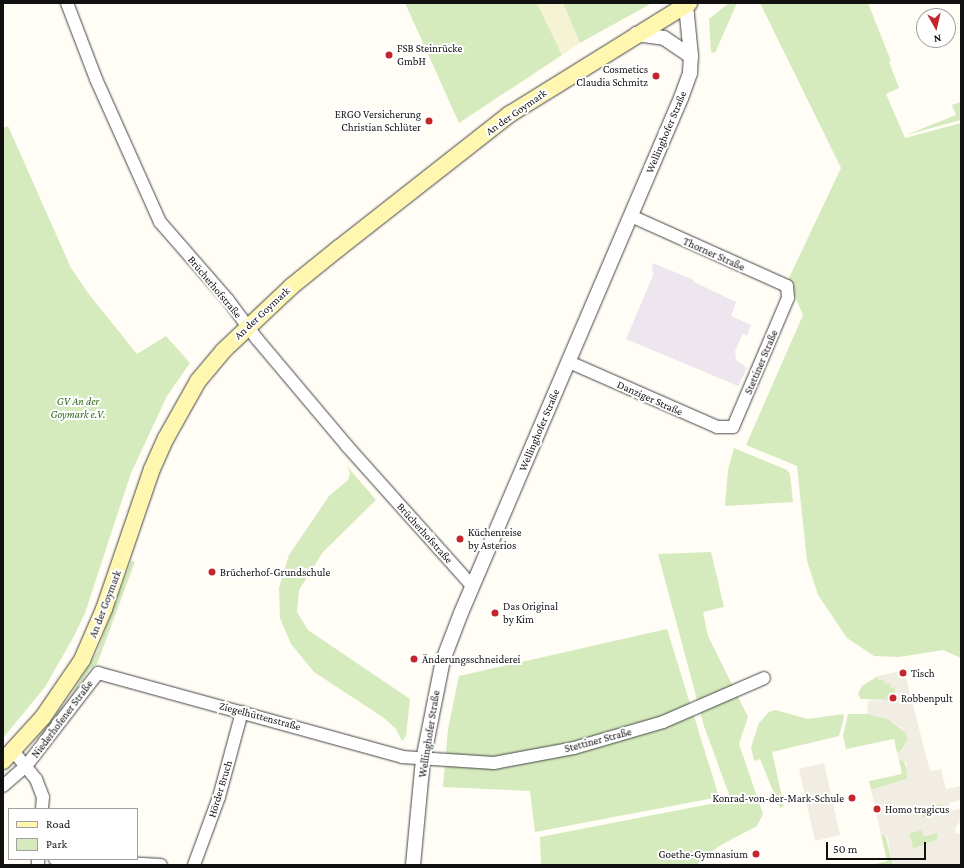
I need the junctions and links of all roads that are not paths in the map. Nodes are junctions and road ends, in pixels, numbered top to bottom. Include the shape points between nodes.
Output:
1 (68, 3) edge
2 (687, 4) edge
3 (636, 34) junction
4 (691, 56) junction
5 (631, 216) junction
6 (788, 298) joint
7 (248, 326) junction
8 (569, 362) junction
9 (733, 427) joint
10 (472, 586) junction
11 (98, 673) joint
12 (764, 678) dead end
13 (242, 712) junction
14 (8, 757) edge
15 (423, 760) junction
16 (26, 766) junction
17 (5, 785) edge
18 (42, 808) edge
19 (73, 860) edge
20 (161, 865) edge
21 (194, 865) edge
22 (413, 865) edge

1 - 7 street, Brücherhofstraße via 96,79 160,222
2 - 3 main road, An der Goymark
2 - 4 street, Wellinghofer Straße
3 - 4 street via 664,38
3 - 7 main road, An der Goymark via 510,114 339,248
4 - 5 street, Wellinghofer Straße via 690,73 681,98
5 - 6 street, Thorner Straße via 787,286
5 - 8 street, Wellinghofer Straße
6 - 9 street, Stettiner Straße
7 - 10 street, Brücherhofstraße via 347,446
7 - 14 main road, An der Goymark via 198,382 166,438 152,469 104,609 82,660 43,717
8 - 9 street, Danziger Straße via 718,427
8 - 10 street, Wellinghofer Straße
10 - 15 street, Wellinghofer Straße via 441,667
11 - 13 street, Ziegelhüttenstraße
11 - 16 street, Niederhofener Straße
12 - 15 street, Stettiner Straße via 663,722 574,748 494,762
13 - 15 street, Ziegelhüttenstraße via 402,757
13 - 21 street, Hörder Bruch via 220,796
14 - 16 street, Niederhofener Straße
15 - 22 street, Wellinghofer Straße
16 - 17 street
16 - 18 street, Niederhofener Straße via 36,779 43,797
19 - 20 street

